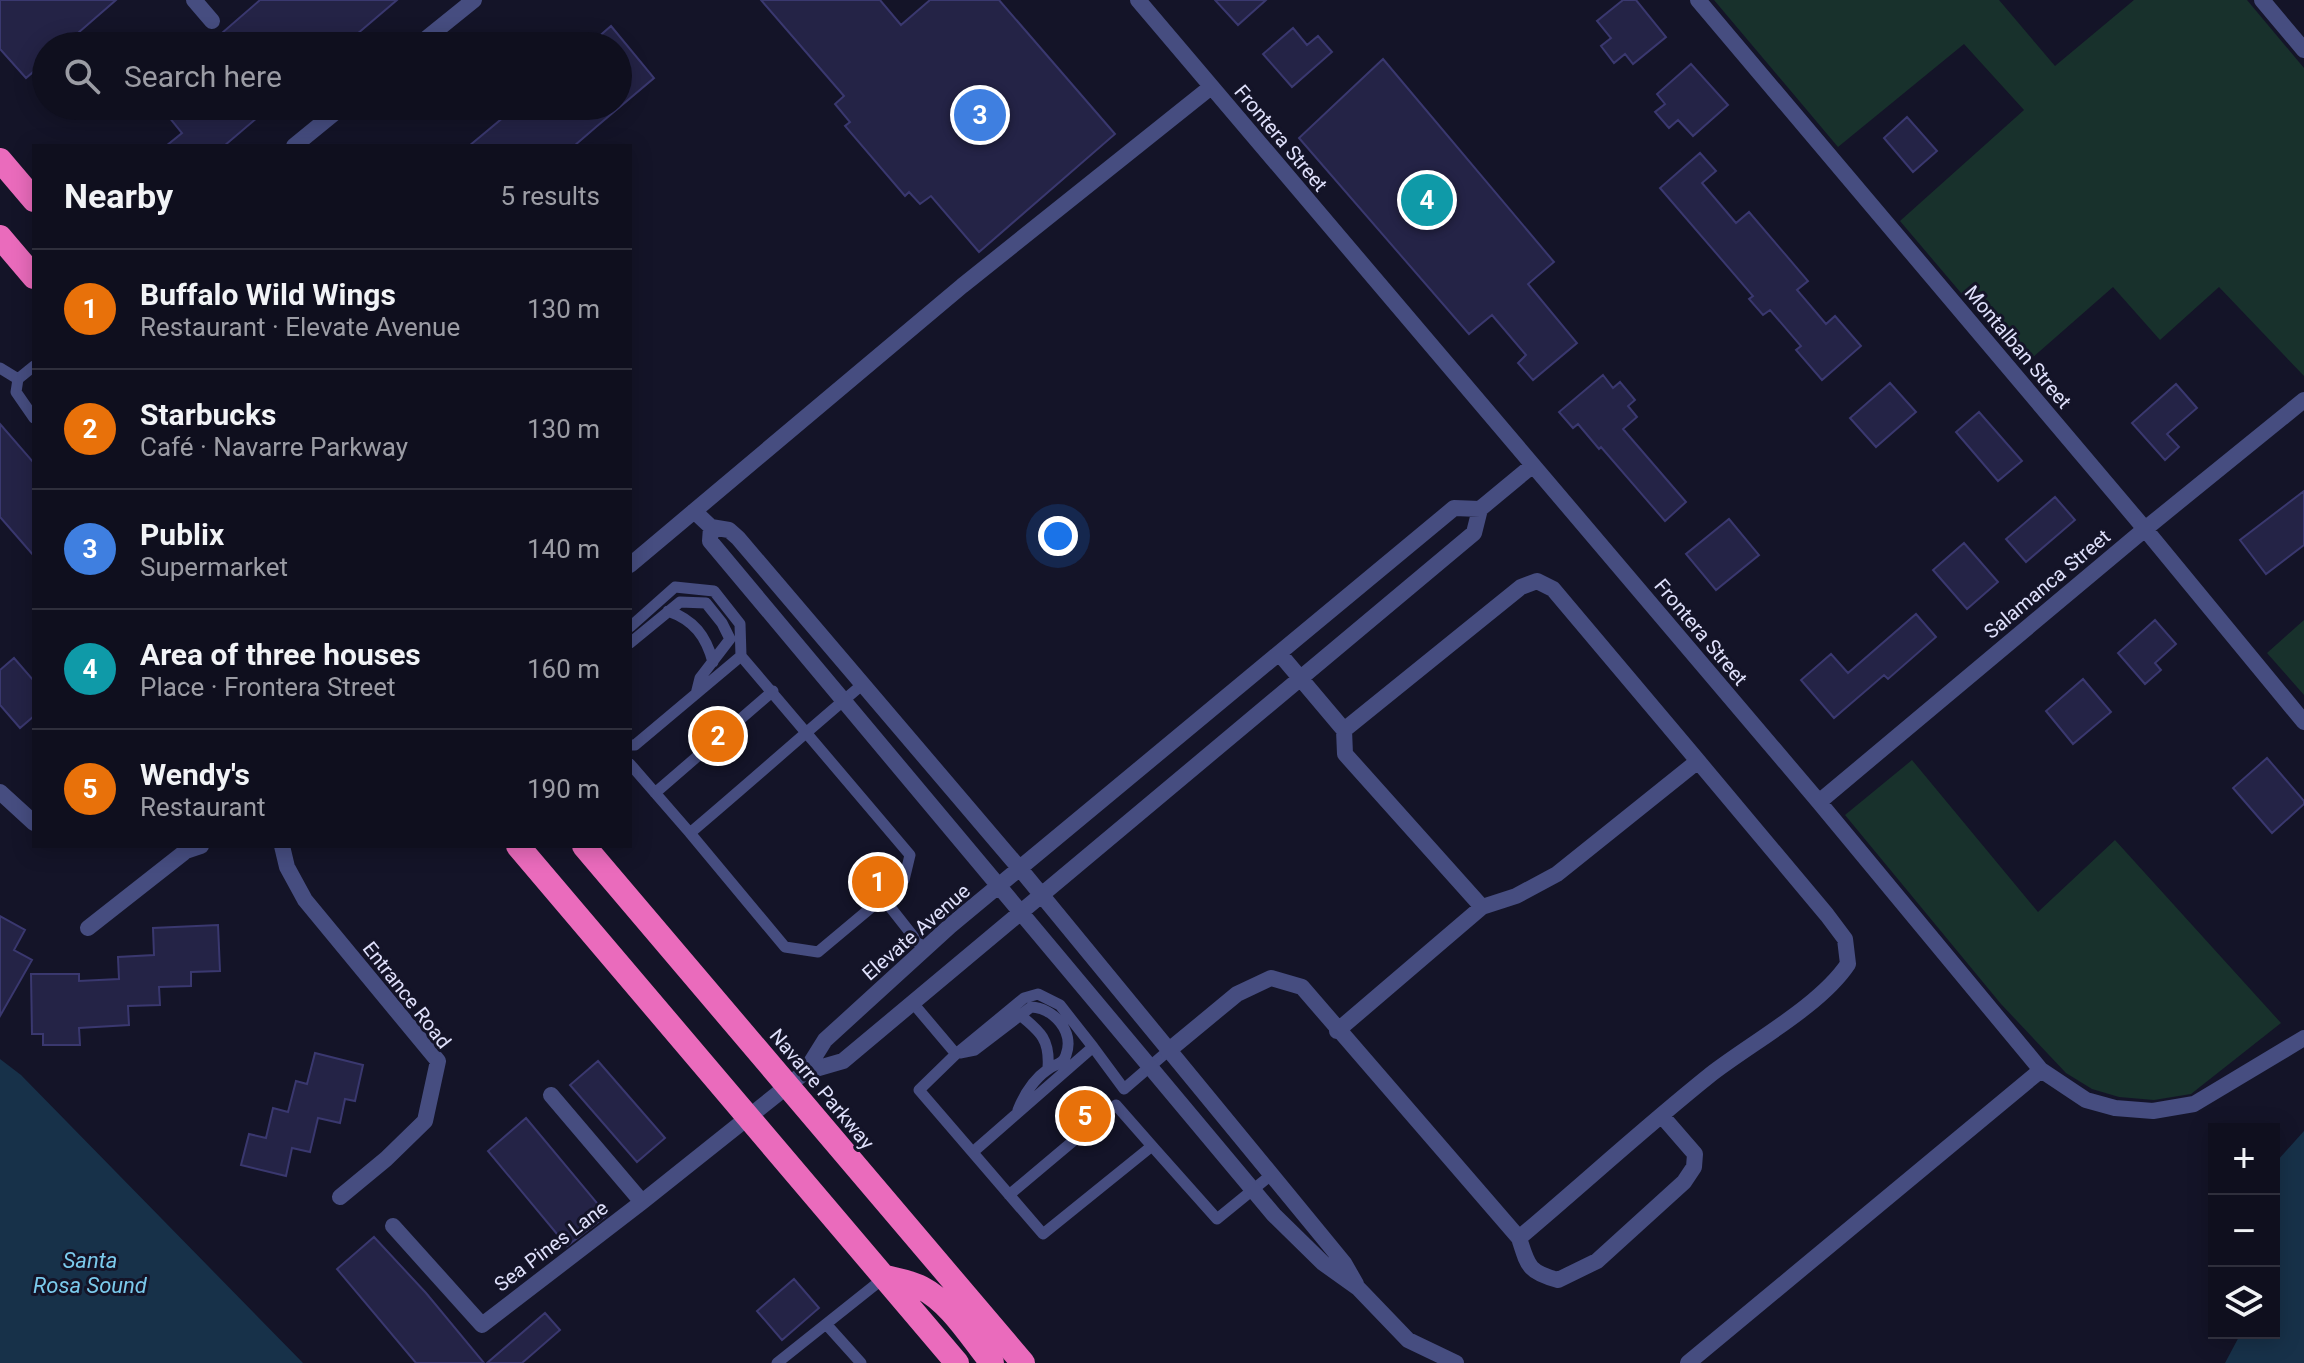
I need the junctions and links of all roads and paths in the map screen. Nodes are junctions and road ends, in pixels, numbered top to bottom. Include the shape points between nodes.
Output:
1 (194, 0) edge
2 (474, 0) edge
3 (1138, 0) edge
4 (1698, 0) edge
5 (2262, 0) edge
6 (212, 21) dead end
7 (434, 32) edge
8 (2304, 50) edge
9 (1211, 87) junction
10 (326, 120) edge
11 (296, 144) edge
12 (0, 160) edge
13 (32, 198) edge
14 (0, 237) edge
15 (32, 275) edge
16 (0, 368) edge
17 (32, 368) edge
18 (18, 379) junction
19 (2304, 400) edge
20 (32, 415) edge
21 (1533, 465) junction
22 (1480, 509) junction
23 (694, 511) junction
24 (711, 527) junction
25 (2145, 529) junction
26 (632, 563) edge
27 (668, 611) junction
28 (632, 625) edge
29 (632, 641) edge
30 (1279, 653) junction
31 (741, 656) junction
32 (713, 662) junction
33 (1300, 679) junction
34 (863, 684) junction
35 (773, 691) junction
36 (696, 694) junction
37 (844, 700) junction
38 (2304, 722) edge
39 (1344, 730) junction
40 (807, 733) junction
41 (632, 745) edge
42 (1698, 761) junction
43 (632, 766) edge
44 (0, 792) edge
45 (655, 793) junction
46 (1819, 802) junction
47 (32, 821) edge
48 (690, 833) junction
49 (195, 848) edge
50 (282, 848) edge
51 (520, 848) edge
52 (586, 848) edge
53 (1021, 870) junction
54 (1000, 887) junction
55 (1040, 896) junction
56 (883, 898) junction
57 (1482, 907) junction
58 (1021, 912) junction
59 (88, 928) dead end
60 (924, 950) junction
61 (912, 1002) junction
62 (1020, 1015) junction
63 (1337, 1031) junction
64 (2304, 1038) edge
65 (1093, 1047) junction
66 (1168, 1051) junction
67 (956, 1054) junction
68 (1150, 1067) junction
69 (1048, 1068) junction
70 (2041, 1070) junction
71 (796, 1079) junction
72 (1124, 1089) junction
73 (551, 1095) dead end
74 (1116, 1105) junction
75 (1017, 1114) junction
76 (1662, 1116) junction
77 (749, 1117) junction
78 (1152, 1146) junction
79 (973, 1152) junction
80 (1271, 1175) junction
81 (1253, 1190) junction
82 (1009, 1195) junction
83 (340, 1197) dead end
84 (642, 1202) junction
85 (393, 1226) dead end
86 (1519, 1238) junction
87 (885, 1277) junction
88 (1358, 1288) junction
89 (826, 1324) junction
90 (949, 1361) edge
91 (777, 1363) edge
92 (861, 1363) edge
93 (992, 1363) edge
94 (1023, 1363) edge
95 (1456, 1363) edge
96 (1688, 1363) edge

1 - 6 street
2 - 7 street
3 - 9 street, Frontera Street
4 - 25 street, Montalban Street
5 - 8 street
9 - 21 street, Frontera Street
9 - 23 street via 962,286
10 - 11 street
12 - 13 highway
14 - 15 highway
16 - 18 lane
17 - 18 lane
18 - 20 lane via 16,392
19 - 25 street, Salamanca Street
21 - 22 street
21 - 46 street, Frontera Street
22 - 30 street, Elevate Avenue via 1454,508
22 - 33 street via 1474,533
23 - 24 street
23 - 26 street
24 - 34 street via 729,530 738,538
24 - 37 street via 710,541
25 - 38 street, Montalban Street
25 - 46 street, Salamanca Street
27 - 29 lane
27 - 32 lane via 685,617 707,640
27 - 32 lane via 680,602 706,603 730,639
28 - 31 lane via 675,587 714,591 740,624
30 - 33 street
30 - 53 street, Elevate Avenue
31 - 35 lane
31 - 36 lane
32 - 36 lane
33 - 39 street
33 - 55 street
34 - 37 lane
34 - 53 street
35 - 40 lane
35 - 45 lane
36 - 41 lane
37 - 40 lane
37 - 54 street
39 - 42 street via 1521,587 1537,581 1553,589
39 - 57 street via 1345,754
40 - 48 lane
40 - 56 lane via 910,855 904,880
42 - 57 street via 1557,874
42 - 76 street via 1845,939 1848,964 1795,1014
43 - 45 lane
44 - 47 street
45 - 48 lane
46 - 70 street, Frontera Street
48 - 56 lane via 785,947 818,952
49 - 59 street
50 - 83 street, Entrance Road via 305,900 438,1061 425,1121
51 - 77 highway
52 - 71 highway, Navarre Parkway
53 - 54 street, Elevate Avenue
53 - 55 street
54 - 58 street
54 - 60 street, Elevate Avenue
55 - 58 street
55 - 66 street
56 - 60 lane
57 - 63 street
58 - 61 street
58 - 68 street
60 - 71 street, Elevate Avenue via 825,1040
61 - 67 lane
61 - 71 street via 843,1061
62 - 67 lane via 975,1050
62 - 69 lane via 1045,1039
62 - 69 lane via 1041,1007 1064,1027 1066,1055
63 - 66 street via 1302,987 1271,978 1237,994
63 - 86 street
64 - 70 street, Frontera Street via 2194,1104 2153,1111 2086,1100
65 - 67 lane via 1060,1005 1038,994 1024,998
65 - 72 lane
65 - 75 lane
66 - 68 lane
66 - 80 street
67 - 79 lane via 919,1090
68 - 72 lane
68 - 81 street
69 - 75 lane via 1025,1093
70 - 96 street
71 - 77 street
71 - 94 highway, Navarre Parkway
72 - 74 lane
73 - 84 street
74 - 78 lane
74 - 82 lane
75 - 79 lane
76 - 86 street
76 - 86 street via 1695,1154 1694,1167 1597,1261 1558,1280 1539,1275 1529,1268
77 - 84 street, Sea Pines Lane
77 - 87 highway
78 - 81 lane via 1217,1219
78 - 82 lane via 1043,1234
79 - 82 lane
80 - 81 lane
80 - 88 street via 1344,1263
81 - 88 street via 1294,1237
84 - 85 street, Sea Pines Lane via 482,1325
87 - 89 lane
87 - 90 highway
87 - 93 highway via 927,1291
88 - 95 street via 1408,1340
89 - 91 lane
89 - 92 lane

